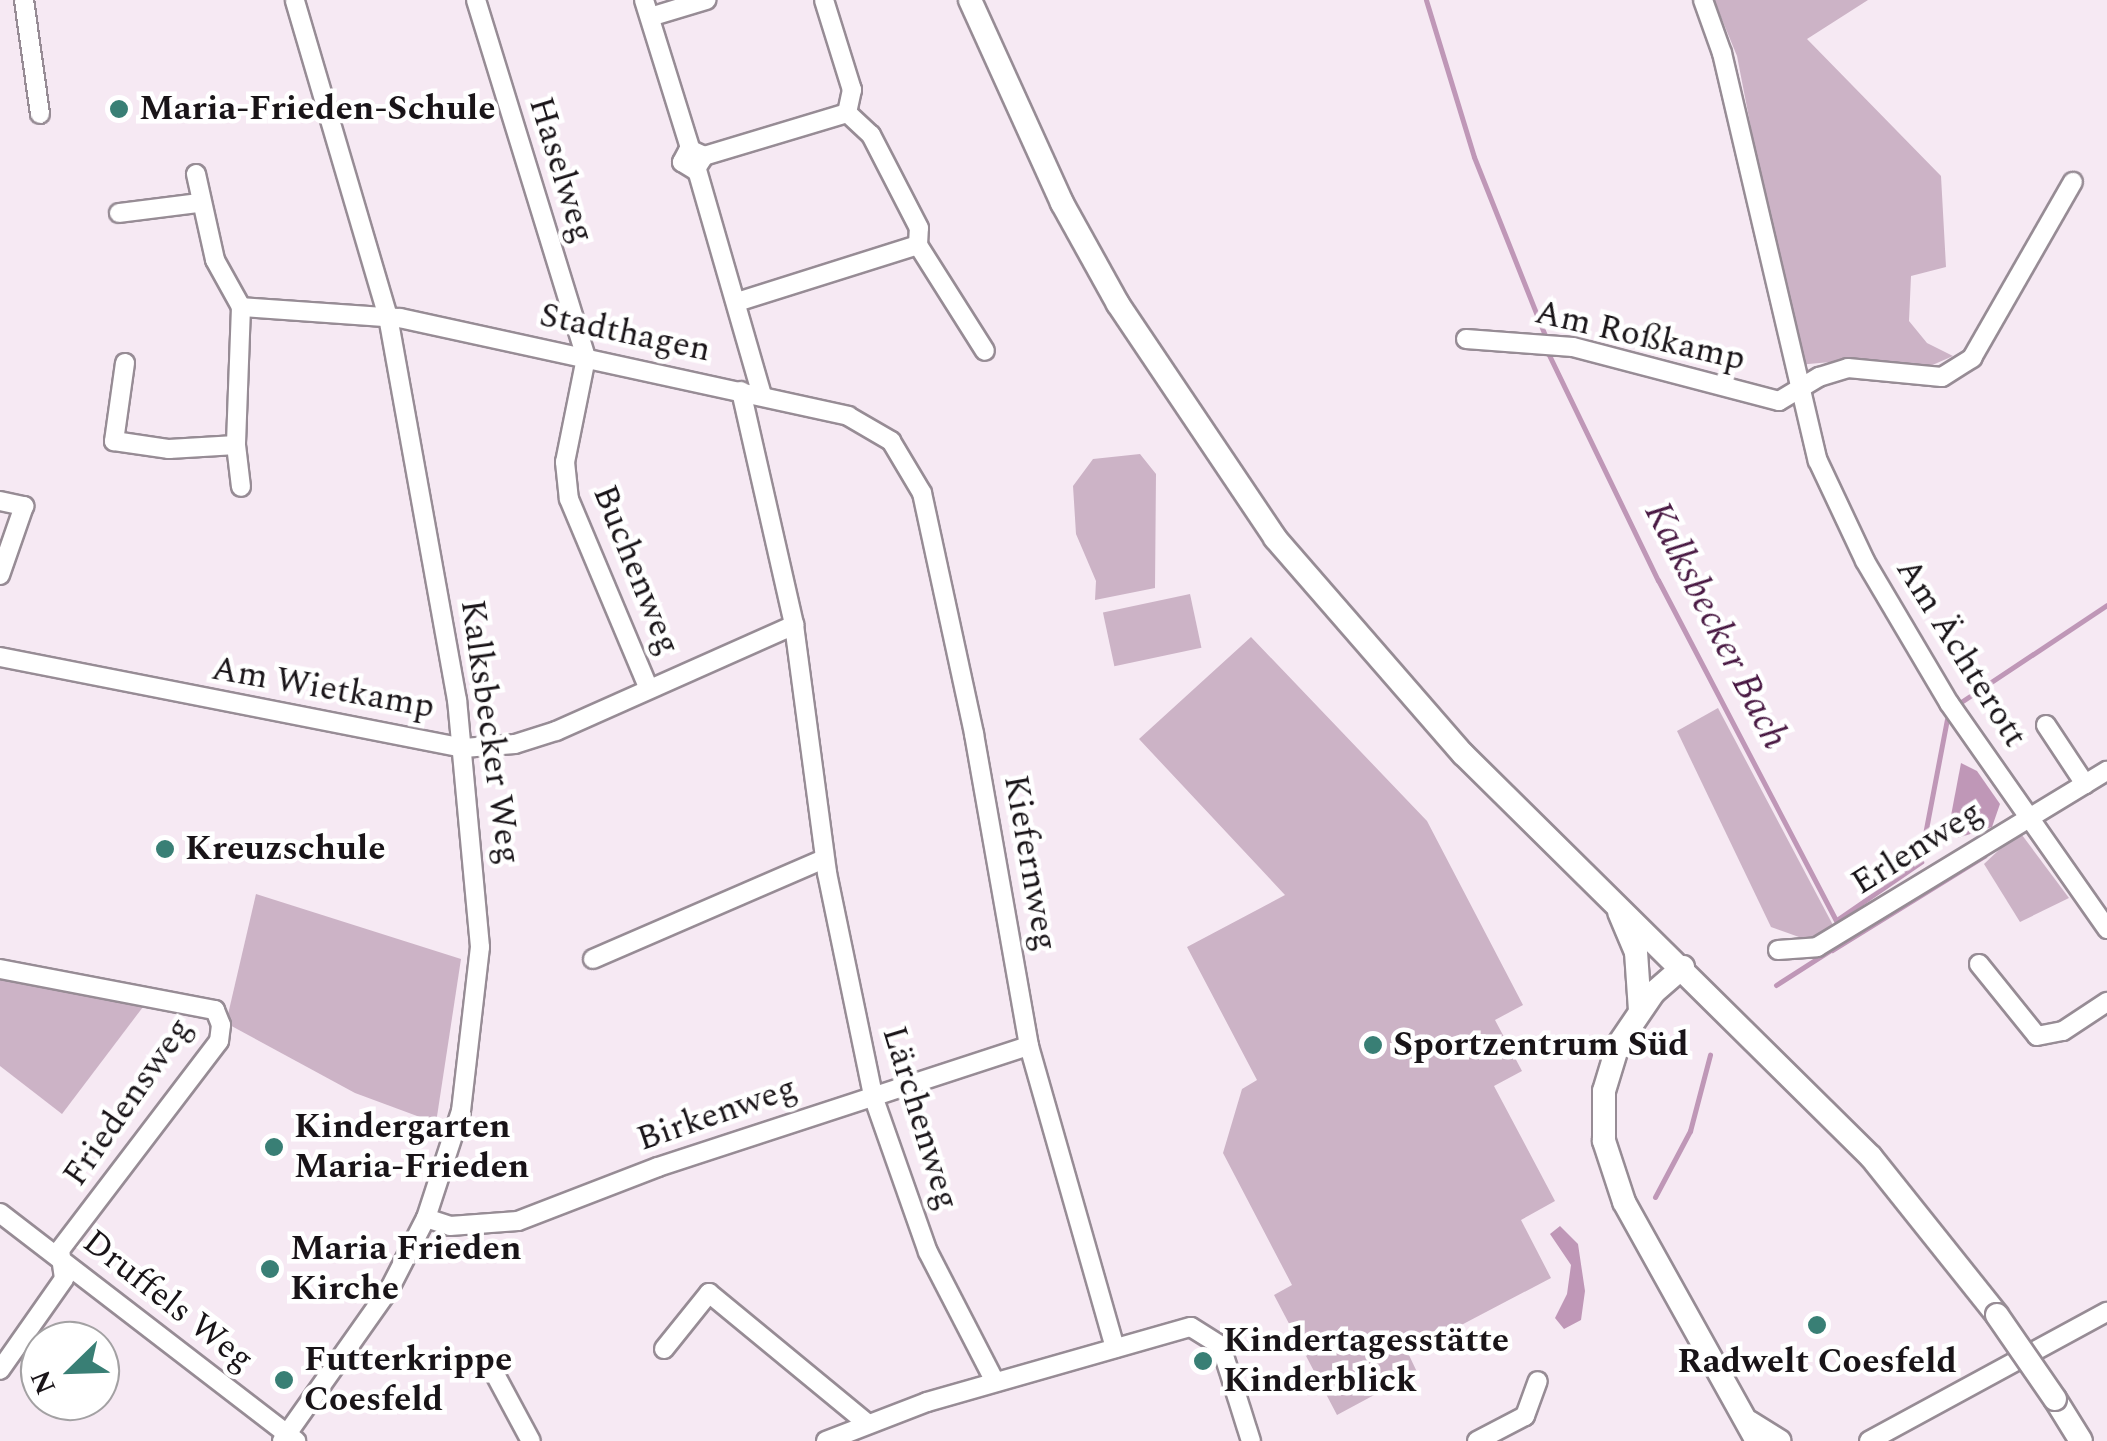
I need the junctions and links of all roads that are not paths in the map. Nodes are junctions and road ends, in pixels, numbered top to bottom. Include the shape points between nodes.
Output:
1 (24, 0) edge
2 (296, 0) edge
3 (476, 0) edge
4 (706, 0) edge
5 (824, 0) edge
6 (970, 0) edge
7 (1703, 0) edge
8 (647, 8) edge
9 (847, 113) junction
10 (40, 114) dead end
11 (697, 158) junction
12 (196, 174) dead end
13 (2073, 182) dead end
14 (198, 204) junction
15 (118, 213) dead end
16 (918, 245) junction
17 (737, 302) junction
18 (240, 307) junction
19 (388, 317) junction
20 (1466, 339) dead end
21 (986, 351) dead end
22 (586, 358) junction
23 (125, 363) dead end
24 (741, 391) junction
25 (1798, 392) junction
26 (762, 395) junction
27 (848, 416) joint
28 (236, 445) junction
29 (242, 488) dead end
30 (0, 501) edge
31 (0, 575) edge
32 (794, 625) junction
33 (0, 658) edge
34 (648, 687) junction
35 (2046, 726) dead end
36 (464, 748) junction
37 (2107, 770) edge
38 (2085, 784) junction
39 (2029, 818) junction
40 (824, 859) junction
41 (1610, 896) junction
42 (2107, 928) edge
43 (1778, 950) dead end
44 (593, 958) dead end
45 (1979, 964) dead end
46 (1683, 967) junction
47 (0, 969) edge
48 (2107, 1002) edge
49 (1640, 1010) junction
50 (1029, 1046) junction
51 (874, 1096) junction
52 (0, 1213) edge
53 (426, 1218) junction
54 (63, 1262) junction
55 (2107, 1312) edge
56 (1115, 1348) junction
57 (664, 1349) dead end
58 (490, 1365) dead end
59 (0, 1370) edge
60 (1538, 1381) dead end
61 (995, 1382) junction
62 (1742, 1416) junction
63 (868, 1424) junction
64 (288, 1438) edge
65 (531, 1441) edge
66 (826, 1441) edge
67 (1251, 1441) edge
68 (1477, 1441) edge
69 (1757, 1441) edge
70 (1780, 1441) edge
71 (1869, 1441) edge
72 (2081, 1441) edge

1 - 10 street
2 - 19 street, Kalksbecker Weg
3 - 22 street, Haselweg
4 - 8 street
5 - 9 street via 852,90
6 - 41 main road via 1062,203 1146,350 1224,468 1373,657
7 - 25 street, Am Ächterott via 1722,53
8 - 11 street
9 - 11 street
9 - 16 street via 872,135 919,228
11 - 17 street
12 - 14 street
13 - 25 street via 1960,370 1942,377 1848,368
14 - 15 street
14 - 18 street via 215,260
16 - 17 street
16 - 21 street
17 - 26 street
18 - 19 street, Stadthagen
18 - 28 street
19 - 22 street, Stadthagen
19 - 36 street, Kalksbecker Weg
20 - 25 street, Am Roßkamp via 1573,347 1779,401
22 - 24 street, Stadthagen
22 - 34 street, Buchenweg via 565,462 568,499
23 - 28 street via 114,441 168,450
24 - 26 street, Stadthagen
24 - 32 street, Lärchenweg
25 - 39 street, Am Ächterott via 1818,460 1865,561 1949,703
26 - 27 street, Stadthagen
27 - 50 street, Kiefernweg via 891,442 922,493 974,734
28 - 29 street
30 - 31 street via 24,506
32 - 34 street, Am Wietkamp
32 - 40 street, Lärchenweg
33 - 36 street, Am Wietkamp
34 - 36 street, Am Wietkamp via 556,731 515,744
35 - 38 street
36 - 53 street, Kalksbecker Weg via 480,891 476,1001 456,1134
37 - 38 street, Erlenweg
38 - 39 street, Erlenweg
39 - 42 street, Am Ächterott
39 - 43 street, Erlenweg via 1817,948
40 - 44 street
40 - 51 street, Lärchenweg
41 - 46 main road
41 - 49 main road via 1636,952
45 - 48 street via 2037,1036 2063,1031
46 - 49 main road
46 - 72 main road, bridge via 1870,1157 1997,1316
47 - 54 street, Friedensweg via 215,1010 221,1025 208,1055 60,1250
49 - 62 main road via 1607,1077 1607,1157 1624,1202
50 - 51 street, Birkenweg
50 - 56 street, Kiefernweg
51 - 53 street, Birkenweg via 518,1222 450,1226
51 - 61 street, Lärchenweg via 928,1252
52 - 54 street, Druffels Weg
53 - 64 street, Kalksbecker Weg via 390,1288
54 - 59 street via 64,1279
54 - 64 street, Druffels Weg
55 - 71 street
56 - 61 street
56 - 67 street via 1191,1328 1215,1338
57 - 63 street via 708,1293
58 - 65 street
60 - 68 street via 1525,1416
61 - 63 street
62 - 69 main road
62 - 70 main road
63 - 66 street

